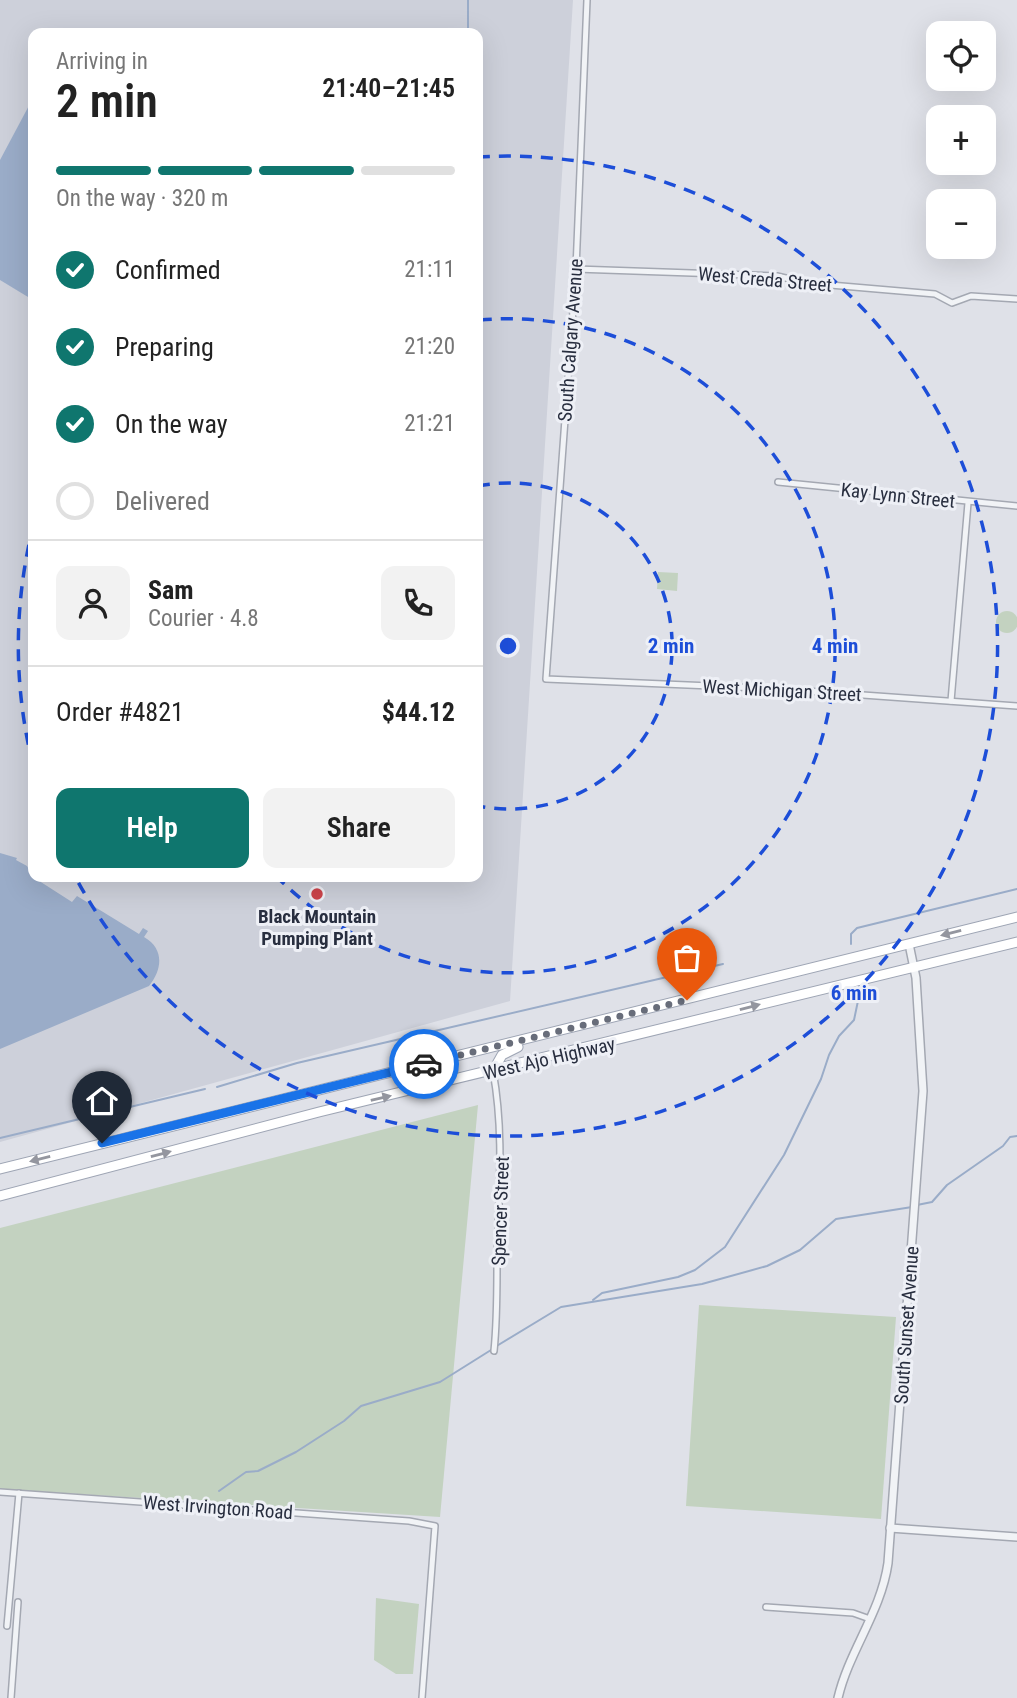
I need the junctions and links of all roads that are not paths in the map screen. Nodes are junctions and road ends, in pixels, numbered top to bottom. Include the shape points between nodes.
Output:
1 (587, 0) edge
2 (576, 269) junction
3 (1017, 299) edge
4 (778, 482) dead end
5 (968, 503) junction
6 (1017, 506) edge
7 (546, 679) joint
8 (951, 701) junction
9 (1017, 706) edge
10 (1017, 917) edge
11 (1017, 942) edge
12 (909, 944) junction
13 (914, 967) junction
14 (563, 1031) junction
15 (493, 1071) junction
16 (0, 1168) edge
17 (0, 1196) edge
18 (494, 1351) dead end
19 (0, 1492) edge
20 (19, 1493) junction
21 (890, 1528) junction
22 (1017, 1538) edge
23 (18, 1602) dead end
24 (766, 1607) dead end
25 (870, 1619) junction
26 (8, 1626) dead end
27 (11, 1698) edge
28 (422, 1698) edge
29 (838, 1698) edge

1 - 2 street, South Calgary Avenue
2 - 3 street, West Creda Street via 777,276 807,283 934,294 952,303 971,296
2 - 7 street, South Calgary Avenue
4 - 5 street, Kay Lynn Street
5 - 6 street, Kay Lynn Street
5 - 8 street
7 - 8 street, West Michigan Street
8 - 9 street, West Michigan Street
10 -> 12 main road, West Ajo Highway
11 - 13 main road, West Ajo Highway
12 - 13 street, South Sunset Avenue
12 - 14 main road, West Ajo Highway
15 -> 13 main road, West Ajo Highway
13 - 21 street, South Sunset Avenue via 923,1091
14 - 15 main road via 555,1038 512,1049 502,1055
14 -> 16 main road, West Ajo Highway
17 -> 15 main road, West Ajo Highway
15 - 18 street, Spencer Street via 502,1150
19 - 20 street, West Irvington Road
20 - 26 street
20 - 28 street, West Irvington Road via 435,1526
21 - 22 street
21 - 25 street, South Sunset Avenue via 886,1574
23 - 27 street
24 - 25 street via 853,1613
25 - 29 street, South Sunset Avenue

